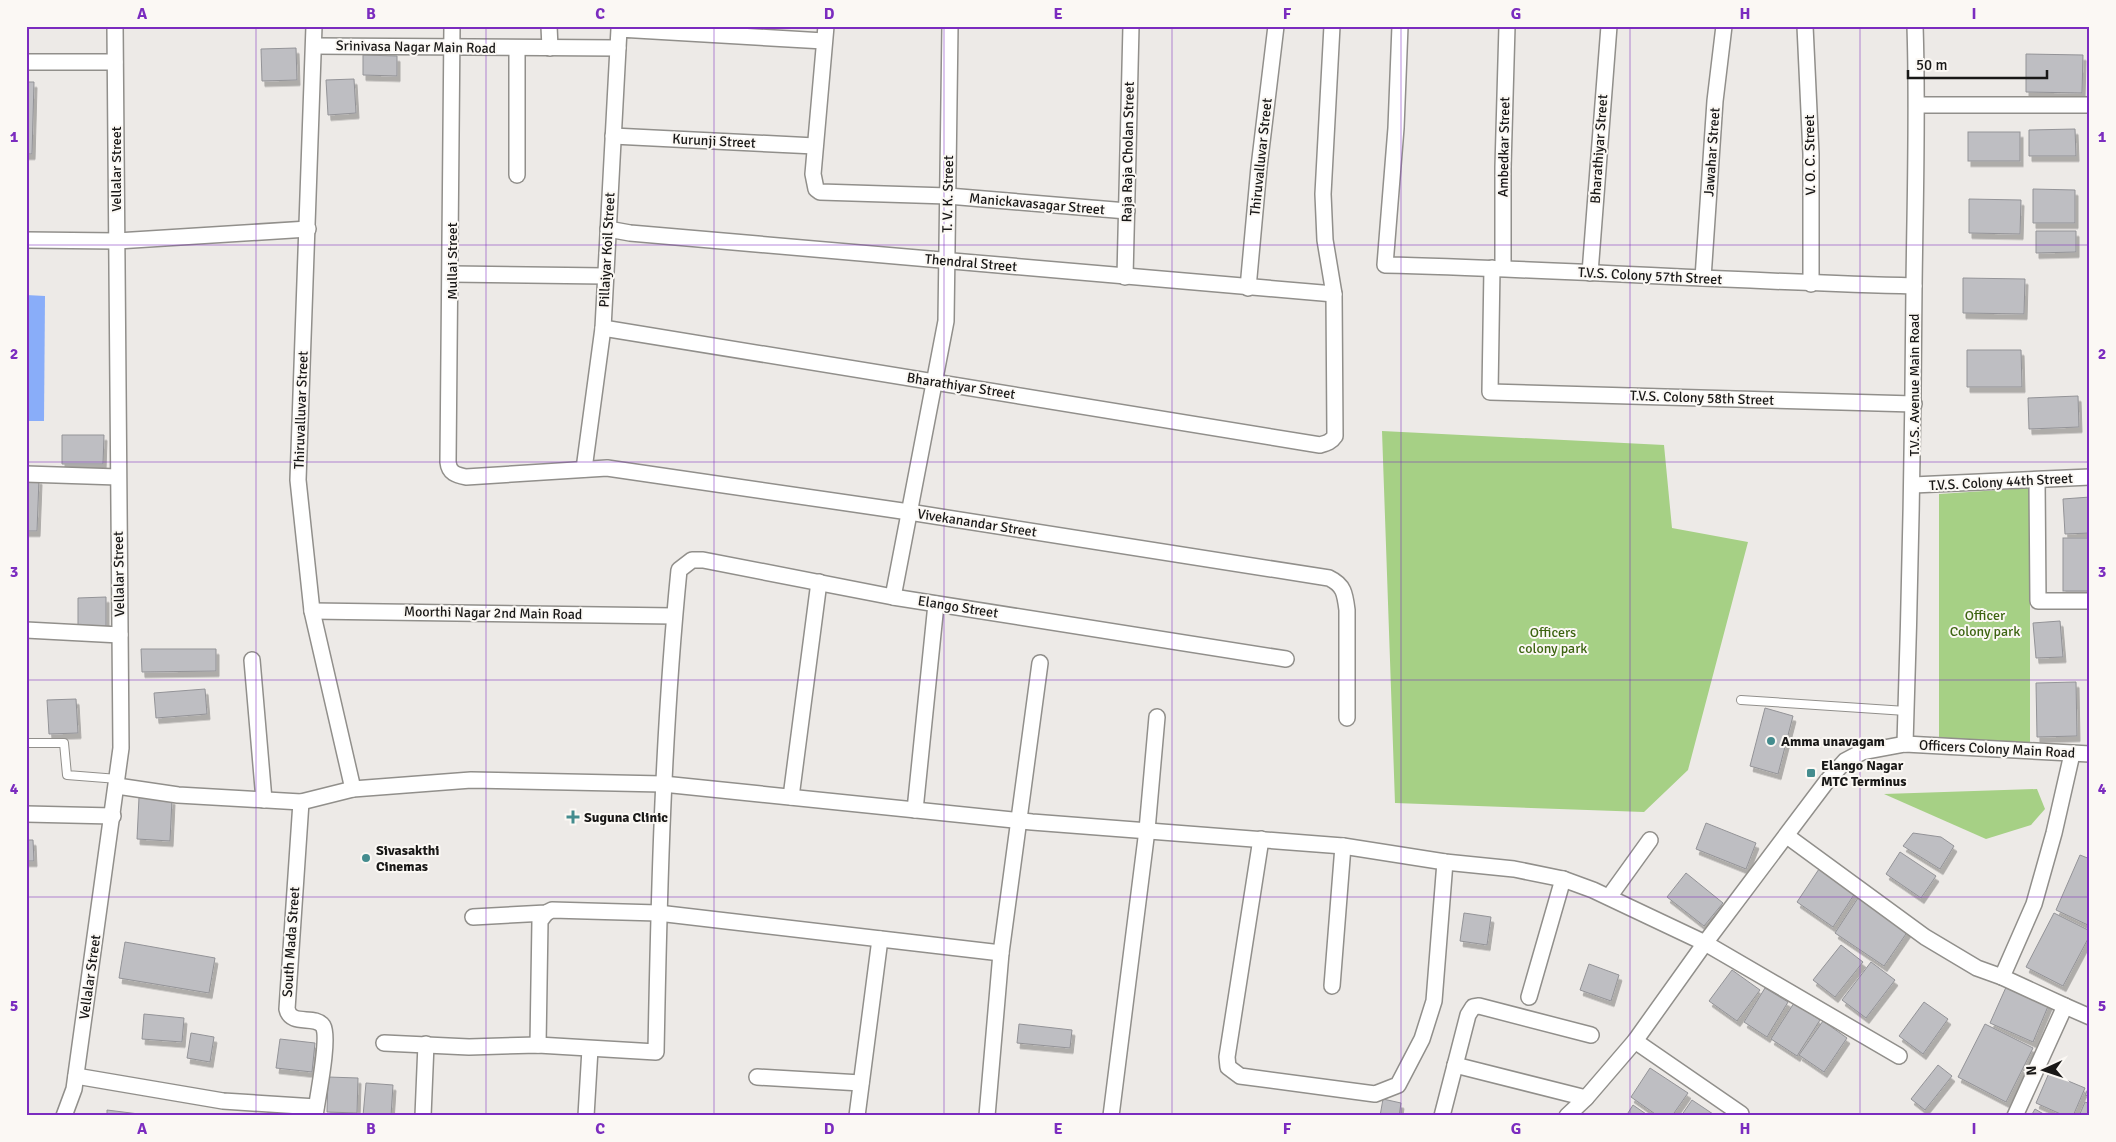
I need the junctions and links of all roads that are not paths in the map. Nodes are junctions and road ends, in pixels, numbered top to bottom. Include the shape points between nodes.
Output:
1 (115, 26) edge
2 (314, 26) edge
3 (452, 26) edge
4 (549, 26) edge
5 (950, 26) edge
6 (1131, 26) edge
7 (1276, 26) edge
8 (1332, 26) edge
9 (1400, 26) edge
10 (1507, 26) edge
11 (1609, 26) edge
12 (1724, 26) edge
13 (1805, 26) edge
14 (1915, 26) edge
15 (825, 34) edge
16 (314, 46) junction
17 (452, 47) junction
18 (517, 48) junction
19 (550, 48) junction
20 (618, 48) junction
21 (26, 62) edge
22 (115, 62) junction
23 (1918, 105) junction
24 (2090, 105) edge
25 (613, 136) junction
26 (815, 146) junction
27 (517, 175) dead end
28 (948, 196) junction
29 (1127, 211) junction
30 (308, 229) junction
31 (608, 230) junction
32 (26, 240) edge
33 (117, 241) junction
34 (947, 261) junction
35 (1498, 268) junction
36 (1590, 273) junction
37 (451, 274) junction
38 (605, 276) junction
39 (1125, 277) junction
40 (1704, 278) junction
41 (1811, 284) junction
42 (1914, 286) junction
43 (1248, 288) junction
44 (1334, 294) junction
45 (603, 328) junction
46 (934, 382) junction
47 (1490, 392) joint
48 (1914, 404) junction
49 (584, 469) junction
50 (453, 473) joint
51 (26, 474) edge
52 (118, 477) junction
53 (2090, 478) edge
54 (2037, 480) junction
55 (1913, 486) junction
56 (909, 512) junction
57 (819, 582) junction
58 (893, 597) junction
59 (2090, 601) edge
60 (936, 604) junction
61 (312, 611) junction
62 (674, 616) junction
63 (26, 630) edge
64 (120, 635) junction
65 (1286, 659) dead end
66 (252, 660) dead end
67 (1040, 663) dead end
68 (1741, 700) dead end
69 (1906, 711) junction
70 (1157, 717) dead end
71 (1347, 718) dead end
72 (26, 743) edge
73 (1905, 744) junction
74 (2072, 754) junction
75 (2090, 754) edge
76 (118, 783) junction
77 (663, 784) junction
78 (353, 788) junction
79 (791, 797) junction
80 (264, 800) junction
81 (301, 802) junction
82 (915, 810) junction
83 (26, 814) edge
84 (113, 816) junction
85 (1020, 821) junction
86 (1147, 830) junction
87 (1787, 836) junction
88 (1261, 839) junction
89 (1650, 840) dead end
90 (1343, 846) junction
91 (1445, 862) junction
92 (1563, 879) junction
93 (1610, 897) junction
94 (546, 913) junction
95 (658, 913) junction
96 (473, 917) dead end
97 (880, 939) junction
98 (1705, 943) junction
99 (1001, 953) junction
100 (2002, 977) junction
101 (1332, 986) dead end
102 (1529, 997) dead end
103 (2065, 1006) junction
104 (2090, 1017) edge
105 (1591, 1035) dead end
106 (1635, 1041) junction
107 (384, 1043) dead end
108 (426, 1044) junction
109 (538, 1046) junction
110 (590, 1048) junction
111 (1899, 1056) dead end
112 (1455, 1066) junction
113 (76, 1076) junction
114 (757, 1077) dead end
115 (861, 1083) junction
116 (1586, 1098) junction
117 (316, 1111) edge
118 (64, 1116) edge
119 (423, 1116) edge
120 (586, 1116) edge
121 (857, 1116) edge
122 (987, 1116) edge
123 (1111, 1116) edge
124 (1442, 1116) edge
125 (1567, 1116) edge
126 (1740, 1116) edge
127 (2015, 1116) edge

1 - 22 street, Vellalar Street
2 - 16 street, Thiruvalluvar Street
3 - 17 street, Mullai Street
4 - 19 street
5 - 28 street, T. V. K. Street
6 - 29 street, Raja Raja Cholan Street
7 - 43 street, Thiruvalluvar Street
8 - 44 street via 1323,194 1325,240
9 - 35 street, T.V.S. Colony 57th Street via 1385,265
10 - 35 street, Ambedkar Street
11 - 36 street, Bharathiyar Street
12 - 40 street, Jawahar Street
13 - 41 street, V. O. C. Street via 1811,154
14 - 23 street, T.V.S. Avenue Main Road
15 - 20 street, Pillaiyar Koil Street via 619,29
15 - 26 street
16 - 17 street, Srinivasa Nagar Main Road
16 - 30 street, Thiruvalluvar Street
17 - 18 street, Srinivasa Nagar Main Road
17 - 37 street, Mullai Street
18 - 19 street, Srinivasa Nagar Main Road
18 - 27 street
19 - 20 street, Srinivasa Nagar Main Road
20 - 25 street, Pillaiyar Koil Street
21 - 22 street
22 - 33 street, Vellalar Street
23 - 24 street
23 - 42 street, T.V.S. Avenue Main Road
25 - 26 street, Kurunji Street
25 - 31 street, Pillaiyar Koil Street
26 - 28 street, Manickavasagar Street via 814,181 820,192
28 - 29 street, Manickavasagar Street
28 - 34 street, T. V. K. Street
29 - 39 street, Raja Raja Cholan Street
30 - 33 street
30 - 61 street, Thiruvalluvar Street via 298,480
31 - 34 street, Thendral Street
31 - 38 street, Pillaiyar Koil Street
32 - 33 street
33 - 52 street, Vellalar Street
34 - 39 street, Thendral Street
34 - 46 street, T. V. K. Street via 946,321
35 - 36 street, T.V.S. Colony 57th Street
35 - 47 street, Ambedkar Street
36 - 40 street, T.V.S. Colony 57th Street
37 - 38 street
37 - 50 street, Mullai Street via 448,462
38 - 45 street, Pillaiyar Koil Street
39 - 43 street, Thendral Street
40 - 41 street, T.V.S. Colony 57th Street
41 - 42 street, T.V.S. Colony 57th Street
42 - 48 street, T.V.S. Avenue Main Road
43 - 44 street, Thendral Street
44 - 46 street, Bharathiyar Street via 1335,436 1332,441 1320,445
45 - 46 street, Bharathiyar Street
45 - 49 street, Pillaiyar Koil Street
46 - 56 street, T. V. K. Street
47 - 48 street, T.V.S. Colony 58th Street
48 - 55 street, T.V.S. Avenue Main Road
49 - 50 street, Vivekanandar Street via 466,477
49 - 56 street, Vivekanandar Street via 607,468
51 - 52 street
52 - 64 street, Vellalar Street
53 - 54 street, T.V.S. Colony 44th Street
54 - 55 street, T.V.S. Colony 44th Street
54 - 59 street via 2038,601
55 - 69 street, T.V.S. Avenue Main Road
56 - 58 street, T. V. K. Street
56 - 71 street, Vivekanandar Street via 1329,578 1340,583 1347,610
57 - 58 street, Elango Street
57 - 62 street, Elango Street via 692,560 679,570
57 - 79 street
58 - 60 street, Elango Street
60 - 65 street, Elango Street
60 - 82 street
61 - 62 street, Moorthi Nagar 2nd Main Road
61 - 78 street, Thiruvalluvar Street
62 - 77 street, Elango Street
63 - 64 street
64 - 76 street, Vellalar Street via 121,748
66 - 80 street
67 - 85 street
68 - 69 lane
69 - 73 street, T.V.S. Avenue Main Road
70 - 86 street
72 - 76 lane via 64,743 67,775
73 - 74 street, Officers Colony Main Road
73 - 87 street, Officers Colony Main Road via 1862,752 1845,760
74 - 75 street, Officers Colony Main Road
74 - 100 street via 2034,904
76 - 80 street via 178,795
76 - 84 street, Vellalar Street
77 - 78 street via 491,779
77 - 79 street
77 - 95 street, Elango Street
78 - 81 street
79 - 82 street
80 - 81 street
81 - 117 street, South Mada Street via 287,1009 291,1017 317,1022 324,1033
82 - 85 street
83 - 84 street
84 - 113 street, Vellalar Street
85 - 86 street
85 - 99 street
86 - 88 street
86 - 123 street
87 - 98 street, Officers Colony Main Road
87 - 100 street via 1925,937 1977,968
88 - 90 street
88 - 91 street via 1228,1067 1240,1076 1375,1094 1398,1085 1422,1039 1434,1001
89 - 93 street
90 - 91 street
90 - 101 street
91 - 92 street via 1514,869
92 - 93 street
92 - 102 street
93 - 98 street
94 - 95 street via 552,910
94 - 96 street
94 - 109 street via 540,921
95 - 97 street
95 - 110 street, Elango Street via 656,1052
97 - 99 street
97 - 115 street
98 - 106 street, Officers Colony Main Road
98 - 111 street
99 - 122 street
100 - 103 street
103 - 104 street
103 - 127 street
105 - 112 street via 1480,1006 1473,1007
106 - 116 street, Officers Colony Main Road
106 - 126 street
107 - 108 street
108 - 109 street
108 - 119 street
109 - 110 street
110 - 120 street
112 - 116 street
112 - 124 street
113 - 117 street via 223,1101
113 - 118 street, Vellalar Street
114 - 115 street
115 - 121 street
116 - 125 street, Officers Colony Main Road

